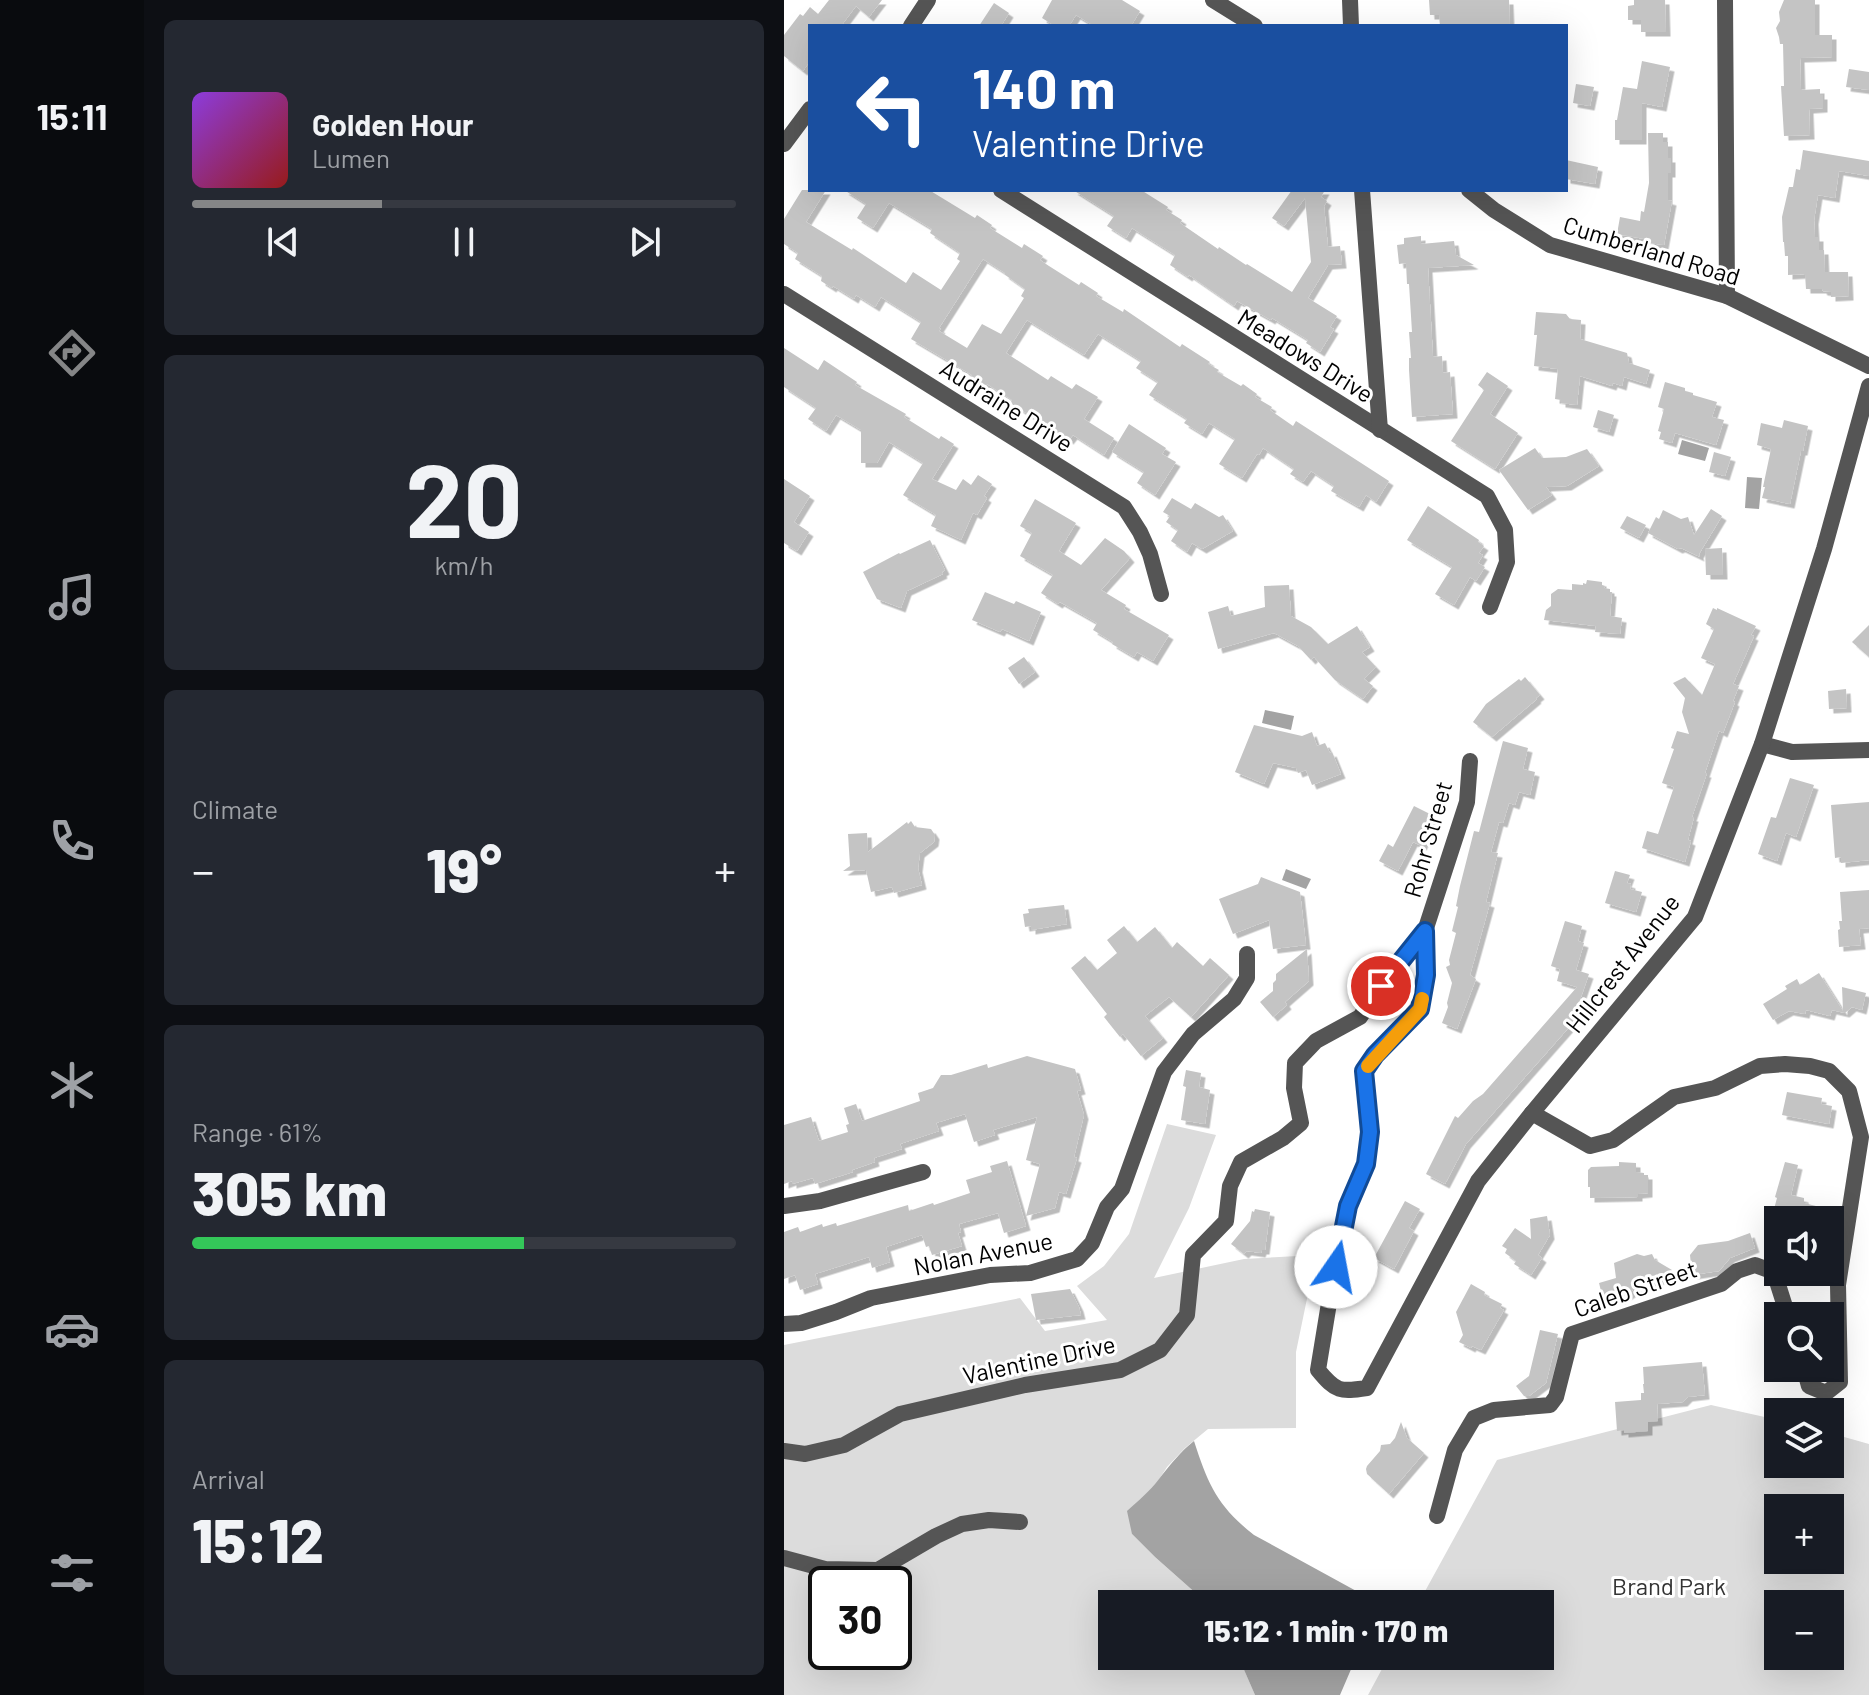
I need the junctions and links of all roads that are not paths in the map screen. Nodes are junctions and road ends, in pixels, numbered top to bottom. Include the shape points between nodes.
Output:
1 (928, 0) edge
2 (1213, 0) edge
3 (1350, 0) edge
4 (1725, 0) edge
5 (912, 24) edge
6 (1252, 24) edge
7 (1351, 24) edge
8 (808, 112) edge
9 (784, 144) edge
10 (1004, 192) edge
11 (1362, 192) edge
12 (1472, 192) edge
13 (784, 294) edge
14 (1727, 296) junction
15 (1869, 366) edge
16 (1869, 386) edge
17 (1380, 430) junction
18 (1161, 594) dead end
19 (1490, 607) dead end
20 (1762, 744) junction
21 (1869, 750) edge
22 (1470, 761) dead end
23 (1425, 931) junction
24 (1247, 954) dead end
25 (1532, 1113) junction
26 (923, 1172) dead end
27 (784, 1206) edge
28 (1784, 1302) edge
29 (1838, 1302) edge
30 (784, 1324) edge
31 (1808, 1382) edge
32 (1840, 1382) edge
33 (1367, 1388) joint
34 (784, 1451) edge
35 (1437, 1516) dead end
36 (1020, 1522) dead end
37 (784, 1558) edge

1 - 5 street
2 - 6 street
3 - 7 street
4 - 14 street
8 - 9 street
10 - 17 street, Meadows Drive
11 - 17 street
12 - 14 street, Cumberland Road via 1550,245
13 - 18 street, Audraine Drive via 1124,507 1150,554
14 - 15 street, Cumberland Road
16 - 20 street, Hillcrest Avenue
17 - 19 street, Meadows Drive via 1487,496 1505,530 1507,562
20 - 21 street via 1792,752
20 - 25 street, Hillcrest Avenue via 1695,917
22 - 23 street, Rohr Street via 1467,802
23 - 33 street, Rohr Street via 1420,1009 1364,1071 1370,1132 1366,1164 1348,1206 1318,1370 1345,1391
23 - 34 street, Valentine Drive via 1360,1017 1316,1041 1295,1063 1301,1123 1241,1162 1230,1186 1226,1221 1193,1255 1187,1315 1160,1350 1120,1370 900,1414 844,1445 805,1454
24 - 30 street, Nolan Avenue via 1247,978 1234,999 1193,1034 1164,1072 1122,1189 1077,1259 1030,1273 990,1275 871,1298
25 - 29 street via 1590,1146 1613,1140 1674,1097 1715,1088 1760,1066 1829,1071 1849,1091 1861,1137
25 - 33 street, Hillcrest Avenue via 1478,1181
26 - 27 street
28 - 35 street, Caleb Street via 1774,1272 1755,1265 1721,1284 1572,1334 1550,1405 1494,1410 1474,1418 1455,1450
31 - 32 street via 1826,1393
36 - 37 street via 962,1524 878,1570 825,1569

